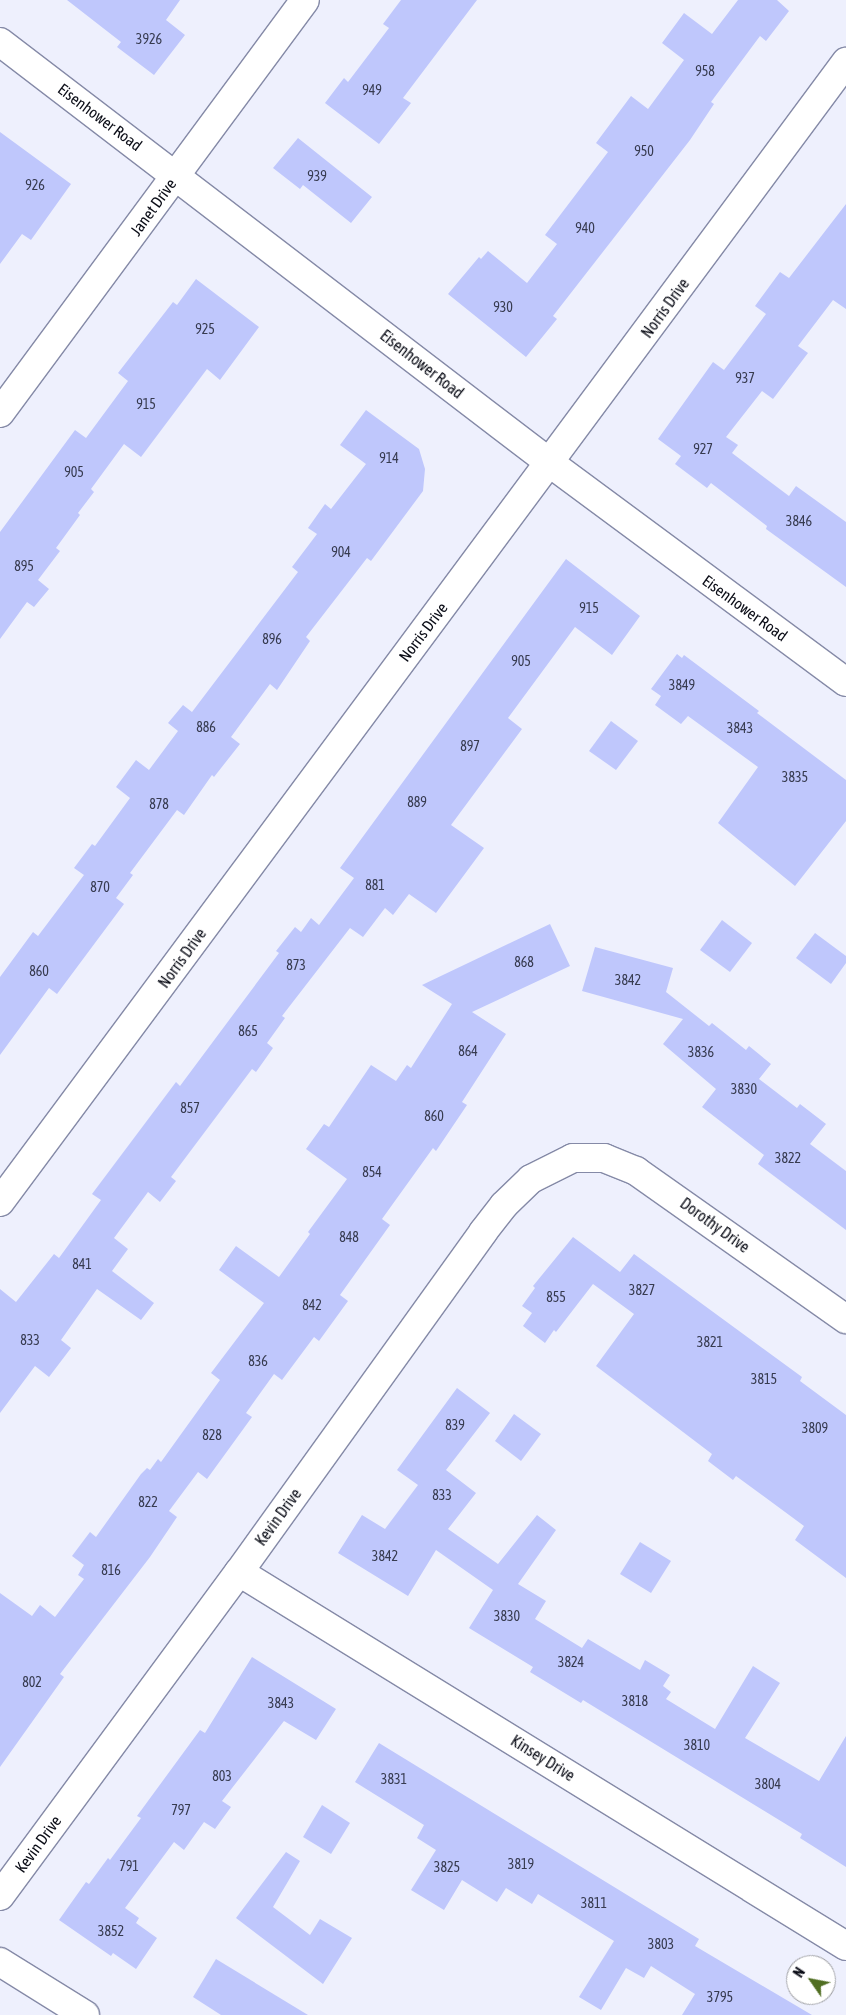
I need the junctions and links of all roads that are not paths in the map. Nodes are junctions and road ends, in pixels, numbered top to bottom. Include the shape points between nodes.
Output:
1 (305, 0) edge
2 (0, 42) edge
3 (846, 62) edge
4 (176, 175) junction
5 (0, 413) edge
6 (550, 463) junction
7 (846, 682) edge
8 (573, 1158) joint
9 (0, 1202) edge
10 (846, 1319) edge
11 (239, 1572) junction
12 (0, 1896) edge
13 (846, 1946) edge
14 (0, 1962) edge
15 (85, 2015) edge

1 - 4 street, Janet Drive
2 - 4 street, Eisenhower Road
3 - 6 street, Norris Drive
4 - 5 street, Janet Drive
4 - 6 street, Eisenhower Road
6 - 7 street, Eisenhower Road
6 - 9 street, Norris Drive
8 - 10 street, Dorothy Drive via 604,1158 636,1170
8 - 11 street, Kevin Drive via 531,1179 504,1205
11 - 12 street, Kevin Drive
11 - 13 street, Kinsey Drive
14 - 15 street

